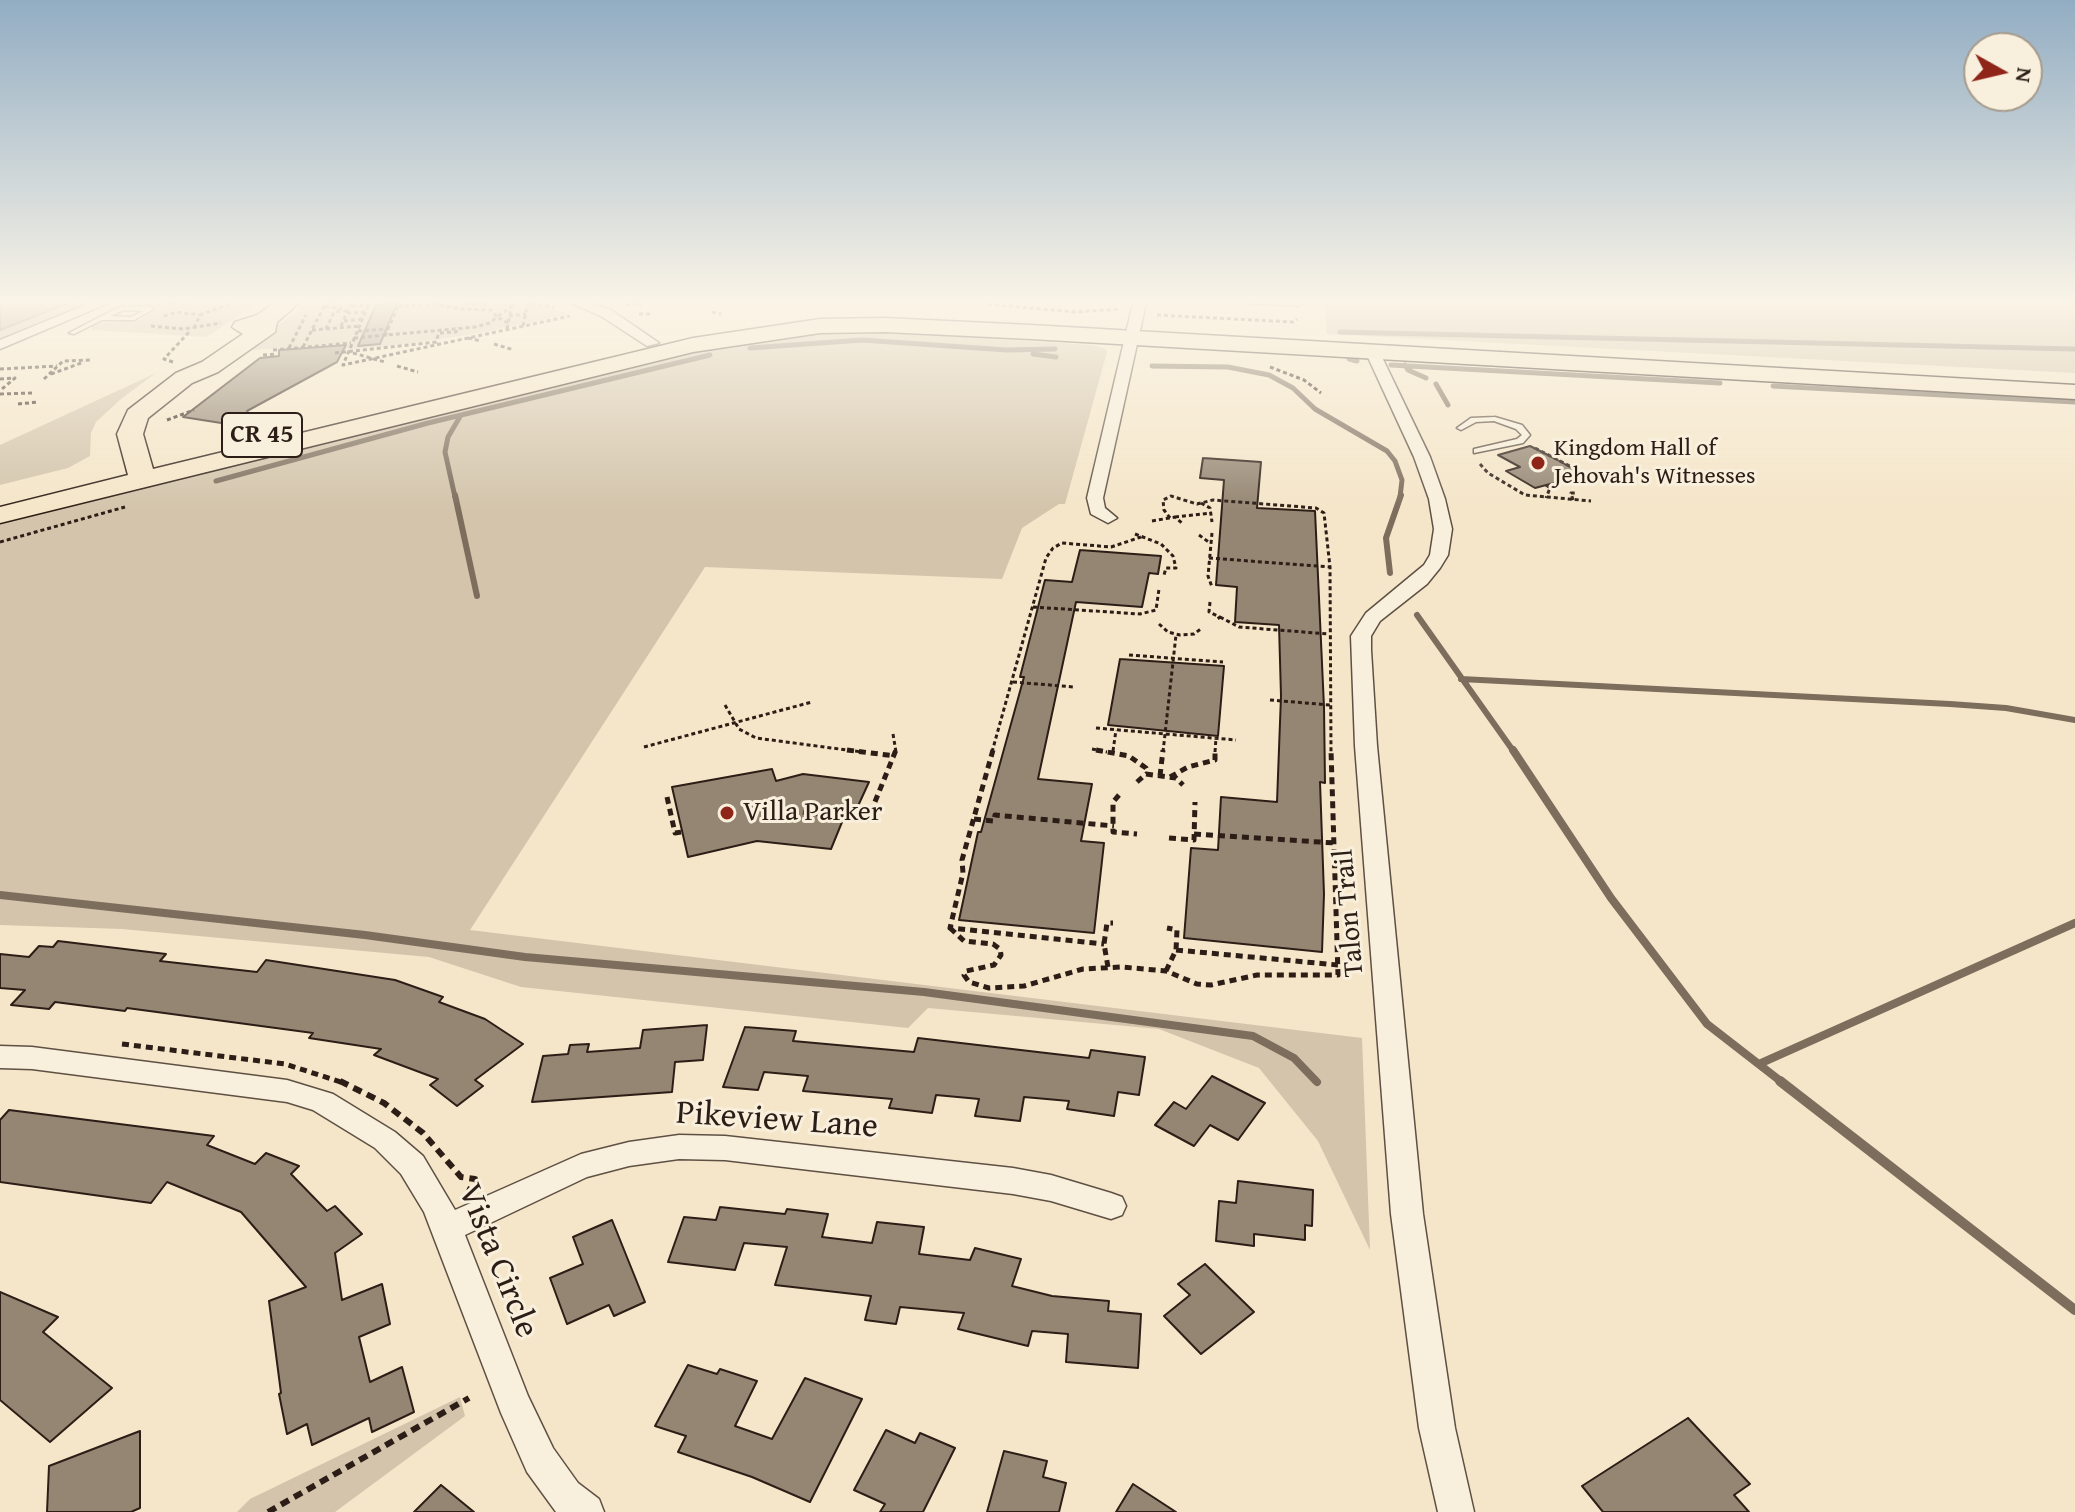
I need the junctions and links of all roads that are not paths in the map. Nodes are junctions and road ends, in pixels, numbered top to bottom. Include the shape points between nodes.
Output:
1 (181, 370) edge
2 (547, 370) edge
3 (588, 370) edge
4 (1122, 370) edge
5 (1381, 370) edge
6 (1671, 370) edge
7 (1940, 370) edge
8 (2075, 377) edge
9 (2075, 392) edge
10 (1461, 428) dead end
11 (1480, 454) road end
12 (140, 472) junction
13 (0, 496) edge
14 (0, 515) edge
15 (1108, 518) dead end
16 (0, 1057) edge
17 (1111, 1206) dead end
18 (448, 1228) junction
19 (586, 1512) edge
20 (1456, 1512) edge

1 - 12 main road via 133,421 130,434
2 - 12 main road, CR 45
3 - 12 main road, CR 45
4 - 15 street via 1095,498 1097,510
5 - 20 street, Talon Trail via 1422,457 1443,529 1431,568 1373,617 1361,636 1361,650 1407,1214 1437,1428
6 - 9 main road, CR 45
7 - 8 main road, CR 45
10 - 11 lane via 1474,420 1495,419 1512,423 1526,435
12 - 13 main road
12 - 14 main road
16 - 18 street, Vista Circle via 231,1081 311,1097 400,1153 428,1189
17 - 18 street, Pikeview Lane via 1013,1181 701,1147 629,1154 581,1166
18 - 19 street, Vista Circle via 527,1435 556,1485

